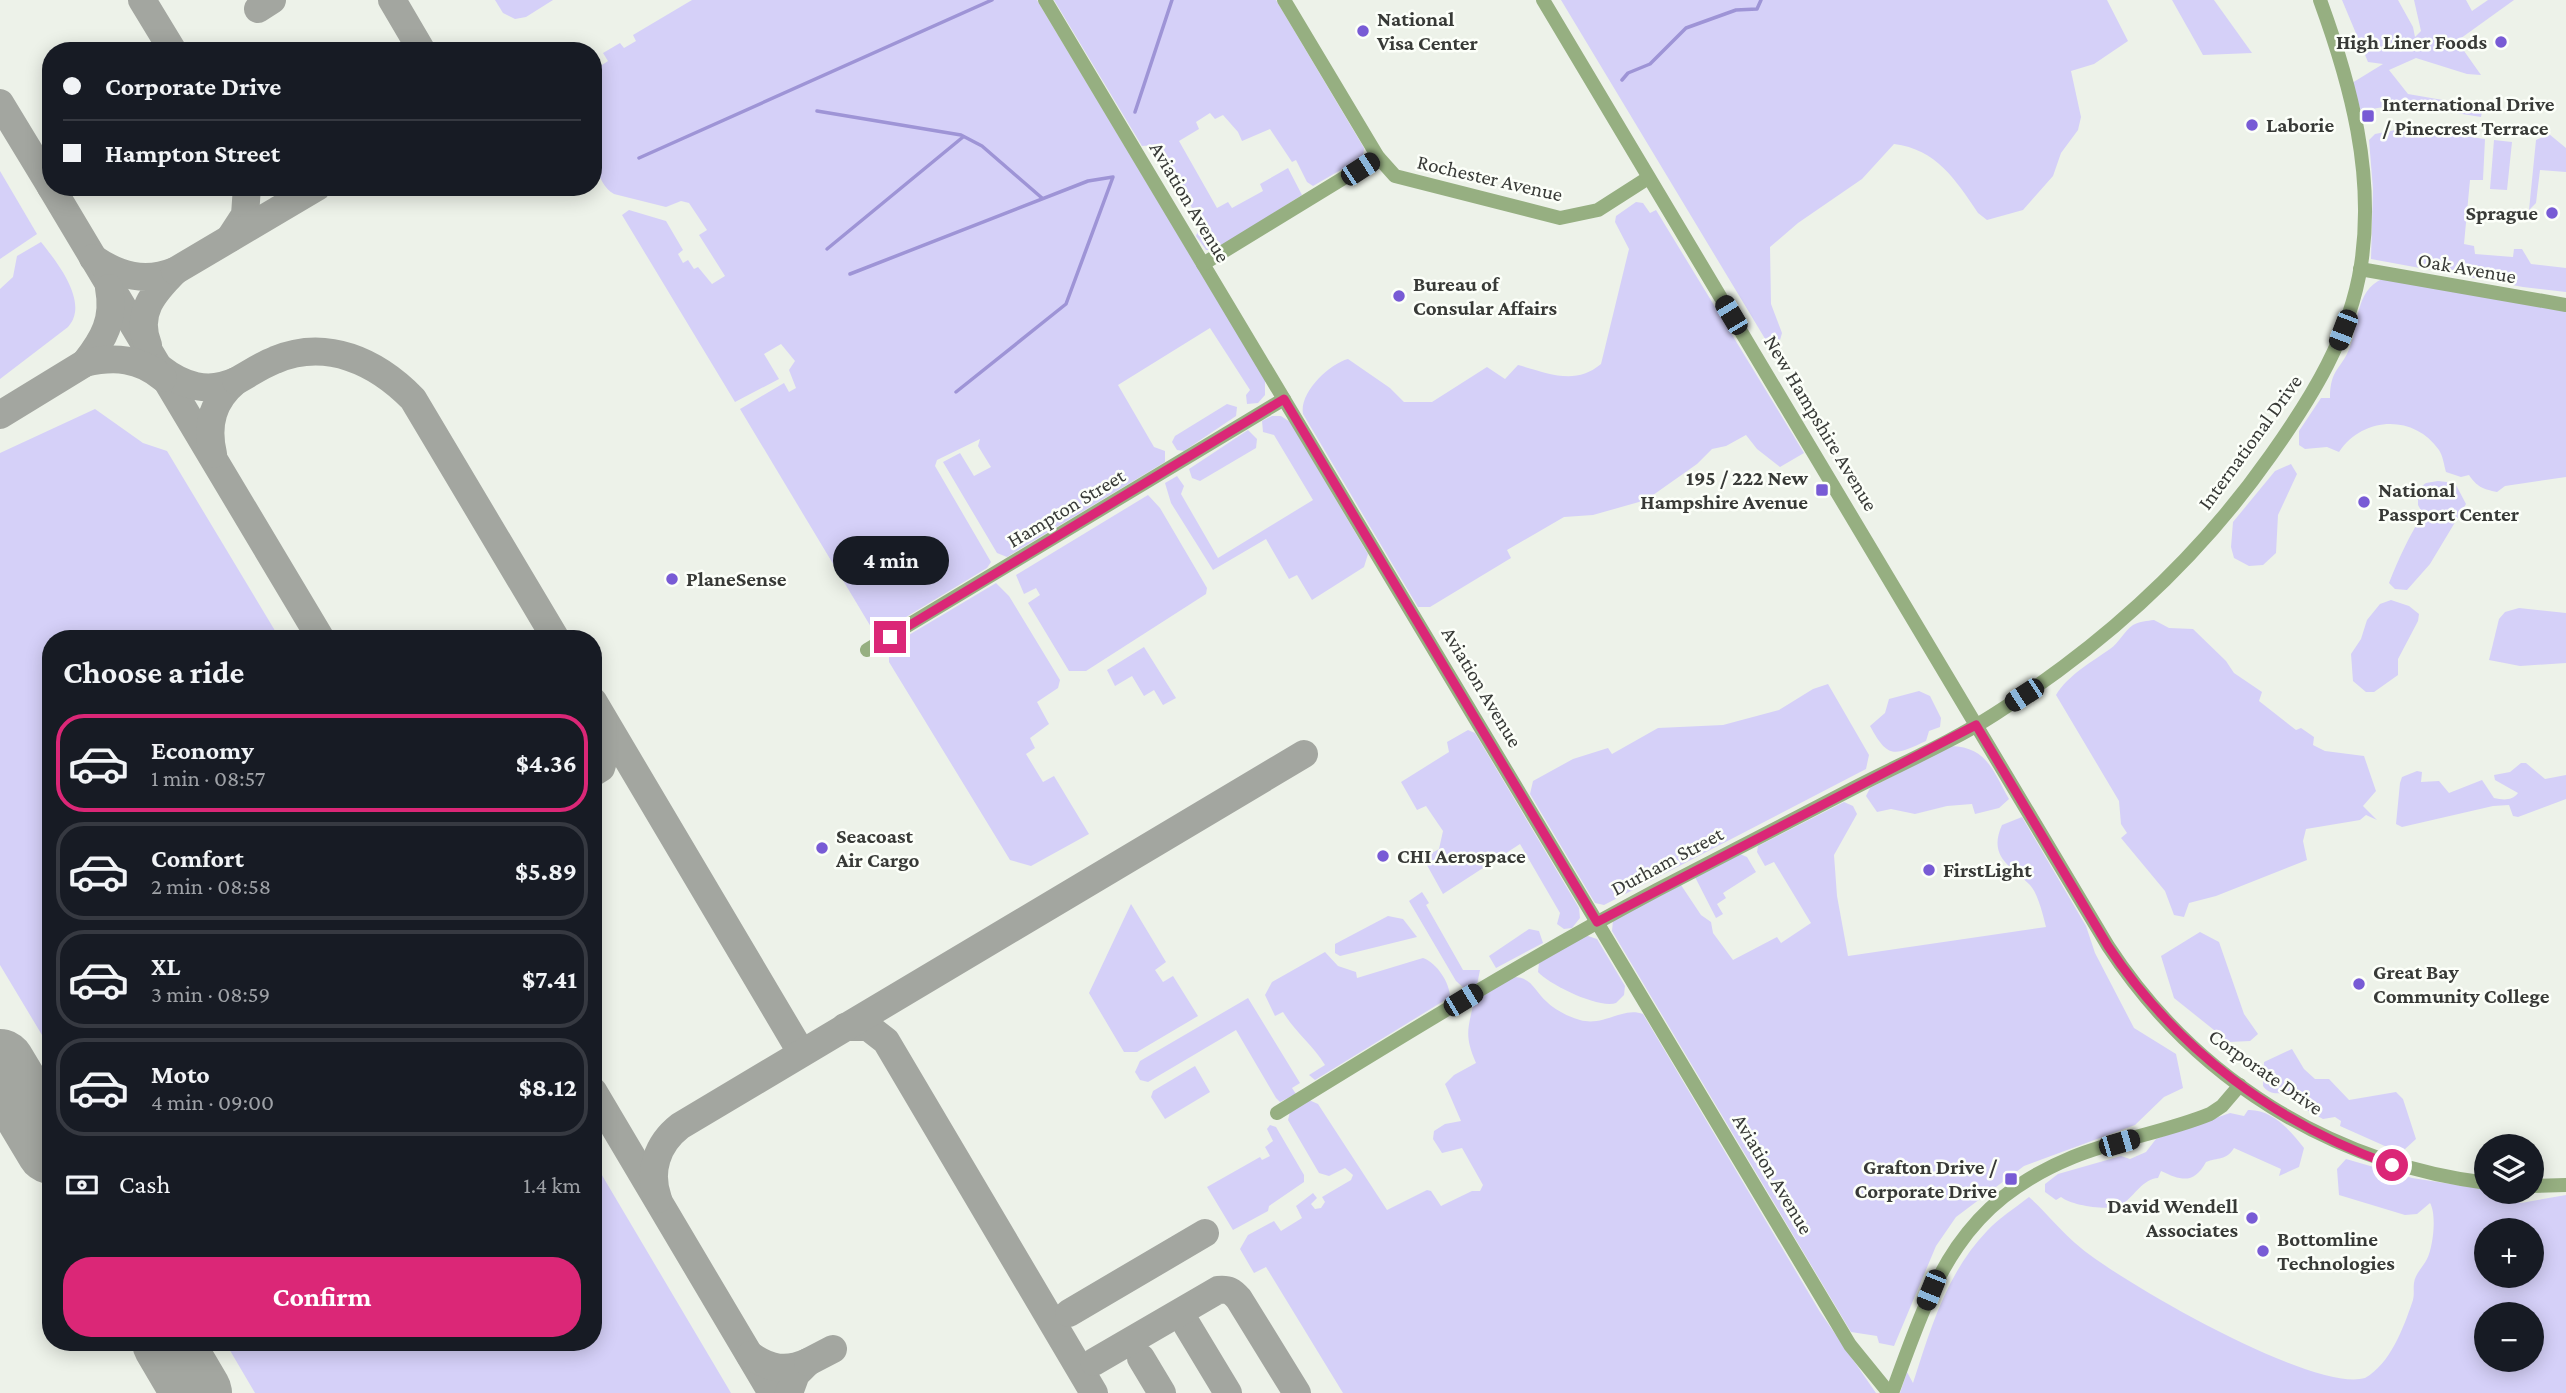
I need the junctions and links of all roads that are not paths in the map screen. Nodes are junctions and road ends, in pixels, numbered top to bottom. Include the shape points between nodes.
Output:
1 (1045, 0) edge
2 (1284, 0) edge
3 (1543, 0) edge
4 (2320, 0) edge
5 (1378, 157) junction
6 (1648, 178) junction
7 (1203, 264) junction
8 (2360, 269) junction
9 (2566, 304) edge
10 (1284, 399) junction
11 (867, 650) dead end
12 (1976, 725) junction
13 (1597, 922) junction
14 (2239, 1085) junction
15 (1277, 1113) dead end
16 (2474, 1181) edge
17 (2566, 1185) edge
18 (2544, 1186) edge
19 (1890, 1393) edge

1 - 7 street, Aviation Avenue
2 - 5 street, Rochester Avenue
3 - 6 street, New Hampshire Avenue
4 - 8 street, International Drive via 2358,130 2365,199
5 - 6 street, Rochester Avenue via 1385,169 1406,180 1560,218 1598,210
5 - 7 street
6 - 12 street, New Hampshire Avenue
7 - 10 street, Aviation Avenue
8 - 9 street, Oak Avenue
8 - 12 street, International Drive via 2343,330 2323,375 2279,444 2218,523 2108,631 2040,684
10 - 11 street, Hampton Street
10 - 13 street, Aviation Avenue
12 - 13 street, Durham Street
12 - 14 street, Corporate Drive via 2127,975 2182,1038
13 - 15 street, Durham Street
13 - 19 street, Aviation Avenue via 1850,1345
14 - 16 street, Corporate Drive via 2327,1139 2367,1156 2420,1172
14 - 19 street via 2210,1114 2074,1156 2021,1183 1982,1214 1942,1268
17 - 18 street

